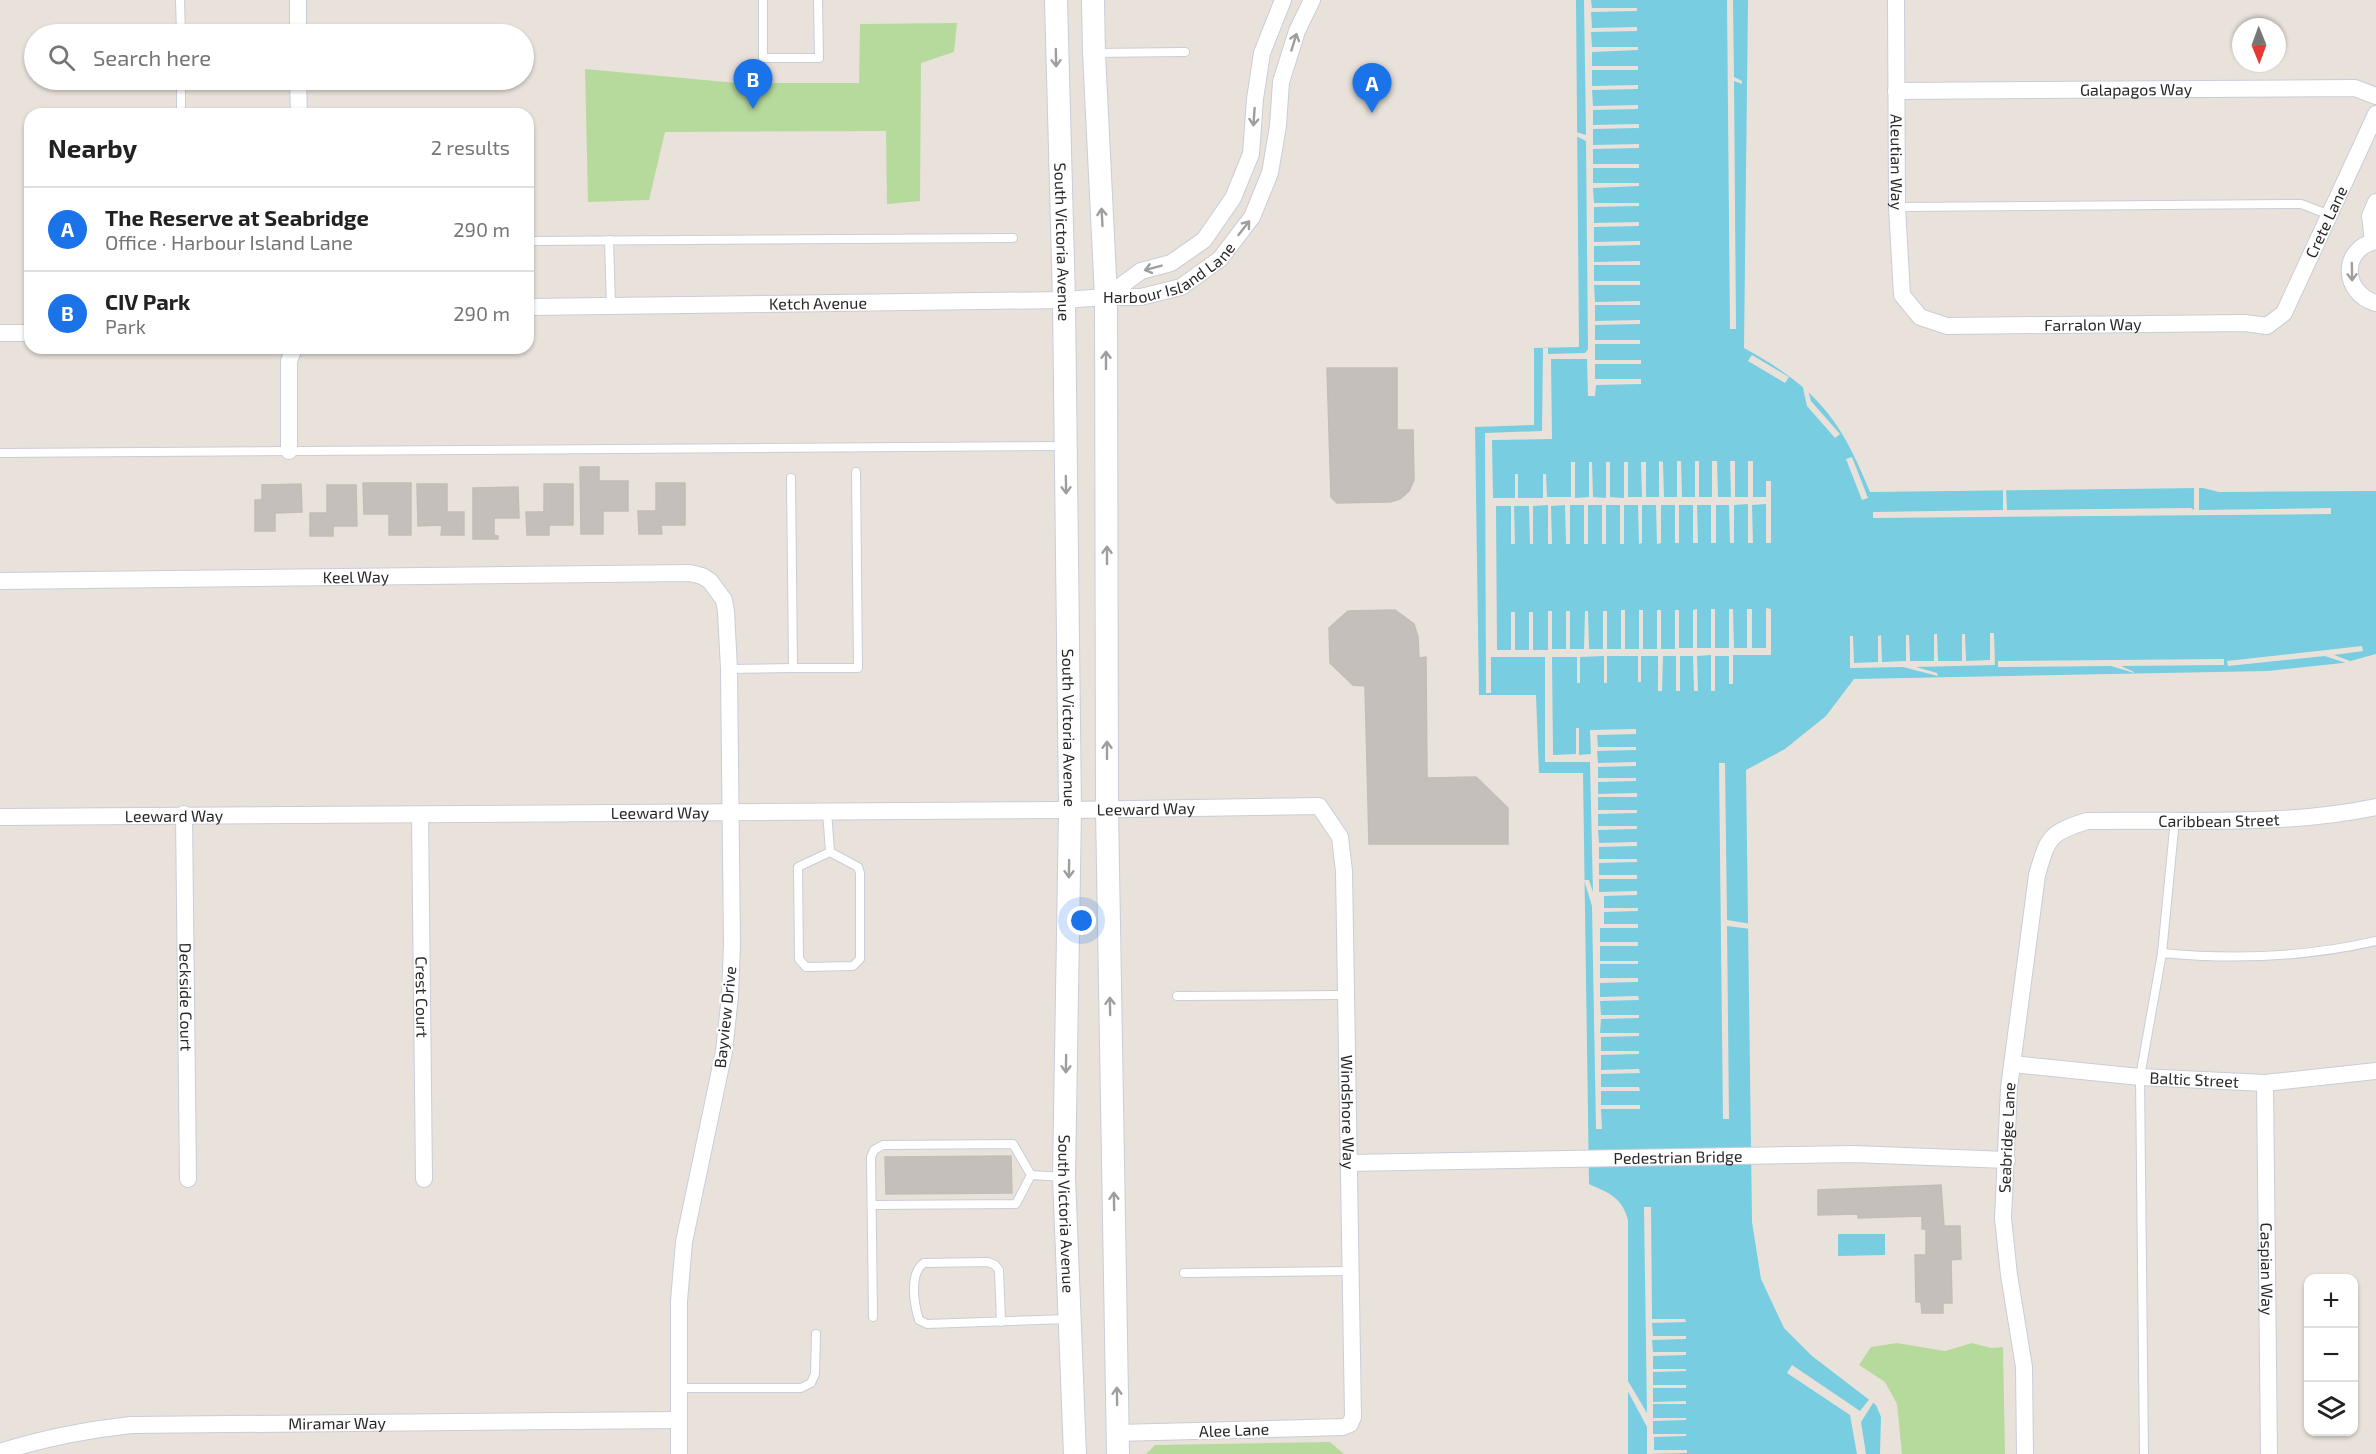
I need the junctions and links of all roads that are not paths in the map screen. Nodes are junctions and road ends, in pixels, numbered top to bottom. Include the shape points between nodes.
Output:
1 (180, 0) edge
2 (298, 0) edge
3 (763, 0) edge
4 (818, 0) edge
5 (1056, 0) edge
6 (1093, 0) edge
7 (1283, 0) edge
8 (1312, 0) edge
9 (1896, 0) edge
10 (180, 24) edge
11 (298, 24) edge
12 (1185, 52) dead end
13 (1094, 53) junction
14 (181, 90) edge
15 (298, 90) edge
16 (1896, 92) junction
17 (2376, 96) edge
18 (181, 108) edge
19 (299, 108) edge
20 (2376, 114) edge
21 (2376, 202) edge
22 (1897, 207) junction
23 (2330, 215) junction
24 (1013, 238) dead end
25 (609, 240) junction
26 (534, 241) edge
27 (2374, 241) edge
28 (1106, 297) junction
29 (1064, 300) junction
30 (2376, 303) edge
31 (611, 306) junction
32 (534, 307) edge
33 (1920, 317) joint
34 (2267, 326) joint
35 (0, 333) edge
36 (24, 333) edge
37 (292, 354) edge
38 (1066, 446) junction
39 (289, 451) junction
40 (0, 453) edge
41 (856, 472) dead end
42 (791, 478) dead end
43 (0, 581) edge
44 (710, 581) joint
45 (793, 668) junction
46 (729, 669) junction
47 (1319, 806) joint
48 (2376, 807) edge
49 (1107, 809) junction
50 (827, 810) junction
51 (1070, 810) junction
52 (732, 812) junction
53 (184, 814) junction
54 (420, 815) junction
55 (0, 817) edge
56 (2175, 819) junction
57 (2061, 829) joint
58 (830, 852) junction
59 (2376, 941) edge
60 (2162, 953) junction
61 (1346, 994) junction
62 (1177, 996) dead end
63 (2012, 1064) junction
64 (2376, 1071) edge
65 (2140, 1077) junction
66 (2265, 1083) junction
67 (2007, 1160) junction
68 (1348, 1163) junction
69 (1031, 1175) junction
70 (1064, 1177) junction
71 (188, 1179) dead end
72 (424, 1179) dead end
73 (872, 1205) junction
74 (1350, 1271) junction
75 (1184, 1273) dead end
76 (873, 1317) dead end
77 (1070, 1319) junction
78 (1001, 1322) junction
79 (816, 1334) dead end
80 (678, 1388) junction
81 (678, 1420) junction
82 (1350, 1424) joint
83 (1118, 1444) edge
84 (0, 1452) edge
85 (679, 1454) edge
86 (1074, 1454) edge
87 (2025, 1454) edge
88 (2144, 1454) edge
89 (2269, 1454) edge

1 - 10 lane
2 - 11 street
3 - 4 lane via 763,58 819,58
5 -> 29 main road, South Victoria Avenue
6 - 13 main road
7 -> 28 street, Harbour Island Lane via 1262,53 1251,154 1233,198 1204,240 1171,263 1141,271
28 -> 8 street, Harbour Island Lane via 1141,297 1181,287 1220,259 1252,217 1270,173 1281,82 1297,31
9 - 16 street, Aleutian Way
12 - 13 lane
28 -> 13 main road
14 - 18 lane
15 - 19 street
16 - 17 street, Galapagos Way via 2355,88
16 - 22 street, Aleutian Way
20 - 23 street, Crete Lane
21 - 27 street via 2370,216
22 - 23 lane via 2301,204
22 - 33 street, Aleutian Way via 1902,295
23 - 34 street, Crete Lane via 2284,313
24 - 25 lane
25 - 26 lane
25 - 31 lane
27 -> 30 street via 2355,253 2350,274 2358,293
28 - 29 street, Ketch Avenue
49 -> 28 main road
29 - 31 street, Ketch Avenue
29 - 38 main road, South Victoria Avenue
31 - 32 street, Ketch Avenue
33 - 34 street, Farralon Way via 1947,326
35 - 36 street
37 - 39 street
38 - 39 lane
38 -> 51 main road, South Victoria Avenue
39 - 40 lane
41 - 45 lane via 858,668
42 - 45 lane
43 - 44 street, Keel Way via 690,573
44 - 46 street, Bayview Drive via 724,600
45 - 46 lane
46 - 52 street, Bayview Drive
47 - 49 street, Leeward Way
47 - 61 street, Windshore Way via 1340,837
48 - 56 street, Caribbean Street via 2289,820
49 - 51 street, Leeward Way
83 -> 49 main road
50 - 51 street, Leeward Way
50 - 52 street, Leeward Way
50 - 58 lane
51 -> 70 main road, South Victoria Avenue
52 - 54 street, Leeward Way
52 - 80 street, Bayview Drive via 730,996 724,1051 684,1242
53 - 54 street, Leeward Way
53 - 55 street, Leeward Way
53 - 71 street, Deckside Court
54 - 72 street, Crest Court
56 - 57 street, Caribbean Street via 2086,821
56 - 60 lane
57 - 63 street, Seabridge Lane via 2047,843 2037,875
58 - 58 lane via 798,867 799,959 806,967 853,966 860,959 860,873 858,867
59 - 60 lane via 2277,955 2212,958
60 - 65 lane
61 - 62 lane
61 - 68 street, Windshore Way
63 - 65 street, Baltic Street
63 - 67 street, Seabridge Lane
64 - 66 street, Baltic Street
65 - 66 street, Baltic Street
65 - 88 lane
66 - 89 street, Caspian Way
67 - 68 street, Pedestrian Bridge via 1853,1154
67 - 87 street, Seabridge Lane via 2003,1218 2024,1367
68 - 74 street, Windshore Way
69 - 70 lane
69 - 73 lane via 1016,1204
69 - 73 lane via 1013,1144 883,1145 871,1157
70 - 77 main road, South Victoria Avenue
73 - 76 lane
74 - 75 lane
74 - 82 street, Windshore Way
77 - 78 lane
77 - 86 main road, South Victoria Avenue
78 - 78 lane via 927,1324 919,1320 915,1309 915,1273 924,1263 995,1265 999,1270
79 - 80 lane via 815,1374 811,1383 801,1388
80 - 81 street, Bayview Drive
81 - 84 street, Miramar Way via 131,1425 36,1440
81 - 85 street, Bayview Drive
82 - 83 street, Alee Lane

